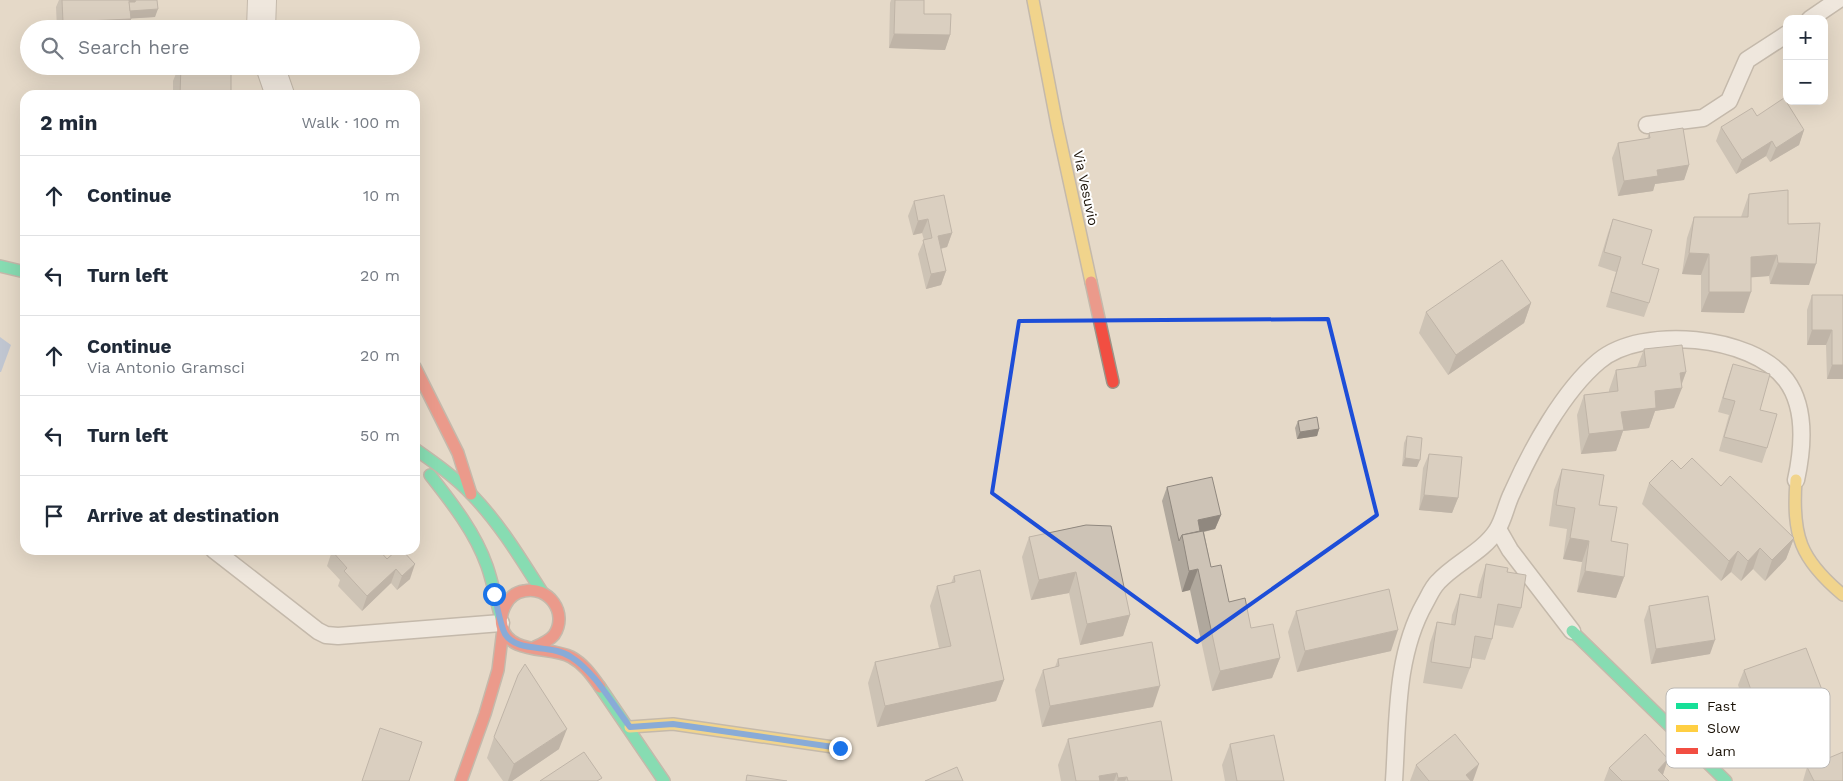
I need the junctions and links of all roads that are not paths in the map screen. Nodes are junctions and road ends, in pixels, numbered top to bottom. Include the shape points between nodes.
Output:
1 (262, 0) edge
2 (1033, 0) edge
3 (1838, 0) edge
4 (1816, 15) edge
5 (261, 20) edge
6 (1783, 37) edge
7 (273, 75) edge
8 (278, 90) edge
9 (1647, 125) dead end
10 (0, 266) edge
11 (20, 271) edge
12 (420, 376) edge
13 (1113, 382) dead end
14 (420, 453) edge
15 (420, 462) edge
16 (1796, 480) joint
17 (472, 496) junction
18 (1498, 529) junction
19 (220, 555) edge
20 (542, 592) junction
21 (1843, 595) edge
22 (558, 609) junction
23 (502, 623) junction
24 (569, 624) dead end
25 (1572, 631) joint
26 (535, 647) junction
27 (579, 647) dead end
28 (586, 669) junction
29 (1666, 724) edge
30 (630, 727) junction
31 (840, 748) dead end
32 (1712, 768) edge
33 (461, 781) edge
34 (664, 781) edge
35 (1394, 781) edge
36 (1726, 781) edge

1 - 5 street
2 - 13 street, Via Vesuvio via 1056,125
3 - 4 lane
6 - 9 lane via 1747,60 1729,101 1703,118
7 - 8 street
10 - 11 street
12 - 17 street via 458,453
14 - 17 street
15 - 23 street via 474,536 487,566
16 - 18 lane via 1803,432 1798,404 1786,380 1768,362 1737,348 1686,338 1654,340 1618,348 1599,361 1566,396 1528,458
16 - 21 street via 1793,505 1799,542 1813,566
17 - 20 street
18 - 25 lane via 1510,550
18 - 35 lane via 1487,543 1436,583 1417,618 1406,647 1402,674
19 - 23 lane via 326,635
20 - 22 street
20 - 23 street via 531,590 515,594 506,602
22 - 24 street
22 - 26 street via 557,631 545,644
23 - 26 street via 513,642 523,647
23 - 33 street via 495,678 486,714
25 - 29 street
26 - 28 street via 560,651
27 - 28 street
28 - 30 street
30 - 31 street via 673,724
30 - 34 street
32 - 36 street

